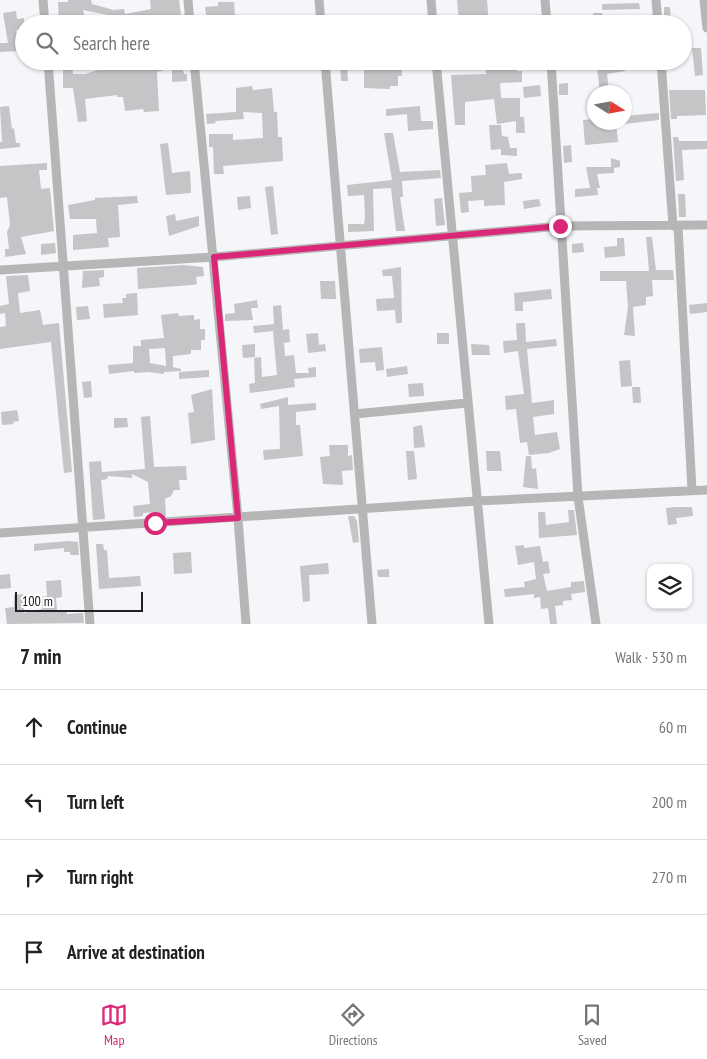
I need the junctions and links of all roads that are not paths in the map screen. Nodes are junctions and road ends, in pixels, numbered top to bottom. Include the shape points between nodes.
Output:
1 (43, 0) edge
2 (188, 0) edge
3 (319, 0) edge
4 (431, 0) edge
5 (545, 0) edge
6 (656, 0) edge
7 (704, 0) edge
8 (44, 15) edge
9 (189, 15) edge
10 (320, 15) edge
11 (432, 15) edge
12 (546, 15) edge
13 (657, 15) edge
14 (707, 28) edge
15 (49, 70) edge
16 (195, 70) edge
17 (326, 70) edge
18 (437, 70) edge
19 (551, 70) edge
20 (662, 70) edge
21 (707, 225) edge
22 (560, 226) junction
23 (676, 226) junction
24 (451, 236) junction
25 (342, 246) junction
26 (214, 257) junction
27 (62, 268) junction
28 (0, 270) edge
29 (467, 403) junction
30 (355, 414) junction
31 (692, 490) junction
32 (707, 490) edge
33 (578, 497) junction
34 (477, 502) junction
35 (363, 509) junction
36 (238, 518) junction
37 (83, 528) junction
38 (0, 533) edge
39 (90, 624) edge
40 (246, 624) edge
41 (372, 624) edge
42 (489, 624) edge
43 (596, 624) edge

1 - 8 street
2 - 9 street
3 - 10 street
4 - 11 street
5 - 12 street
6 - 13 street
7 - 14 street
15 - 27 street
16 - 26 street
17 - 25 street
18 - 24 street
19 - 22 street
20 - 23 street
21 - 23 street
22 - 23 street
22 - 24 street
22 - 33 street
23 - 31 street
24 - 25 street
24 - 29 street
25 - 26 street
25 - 30 street
26 - 27 street
26 - 36 street
27 - 28 street
27 - 37 street
29 - 30 street
29 - 34 street
30 - 35 street
31 - 32 street
31 - 33 street
33 - 34 street
33 - 43 street
34 - 35 street
34 - 42 street
35 - 36 street
35 - 41 street
36 - 37 street
36 - 40 street
37 - 38 street
37 - 39 street

